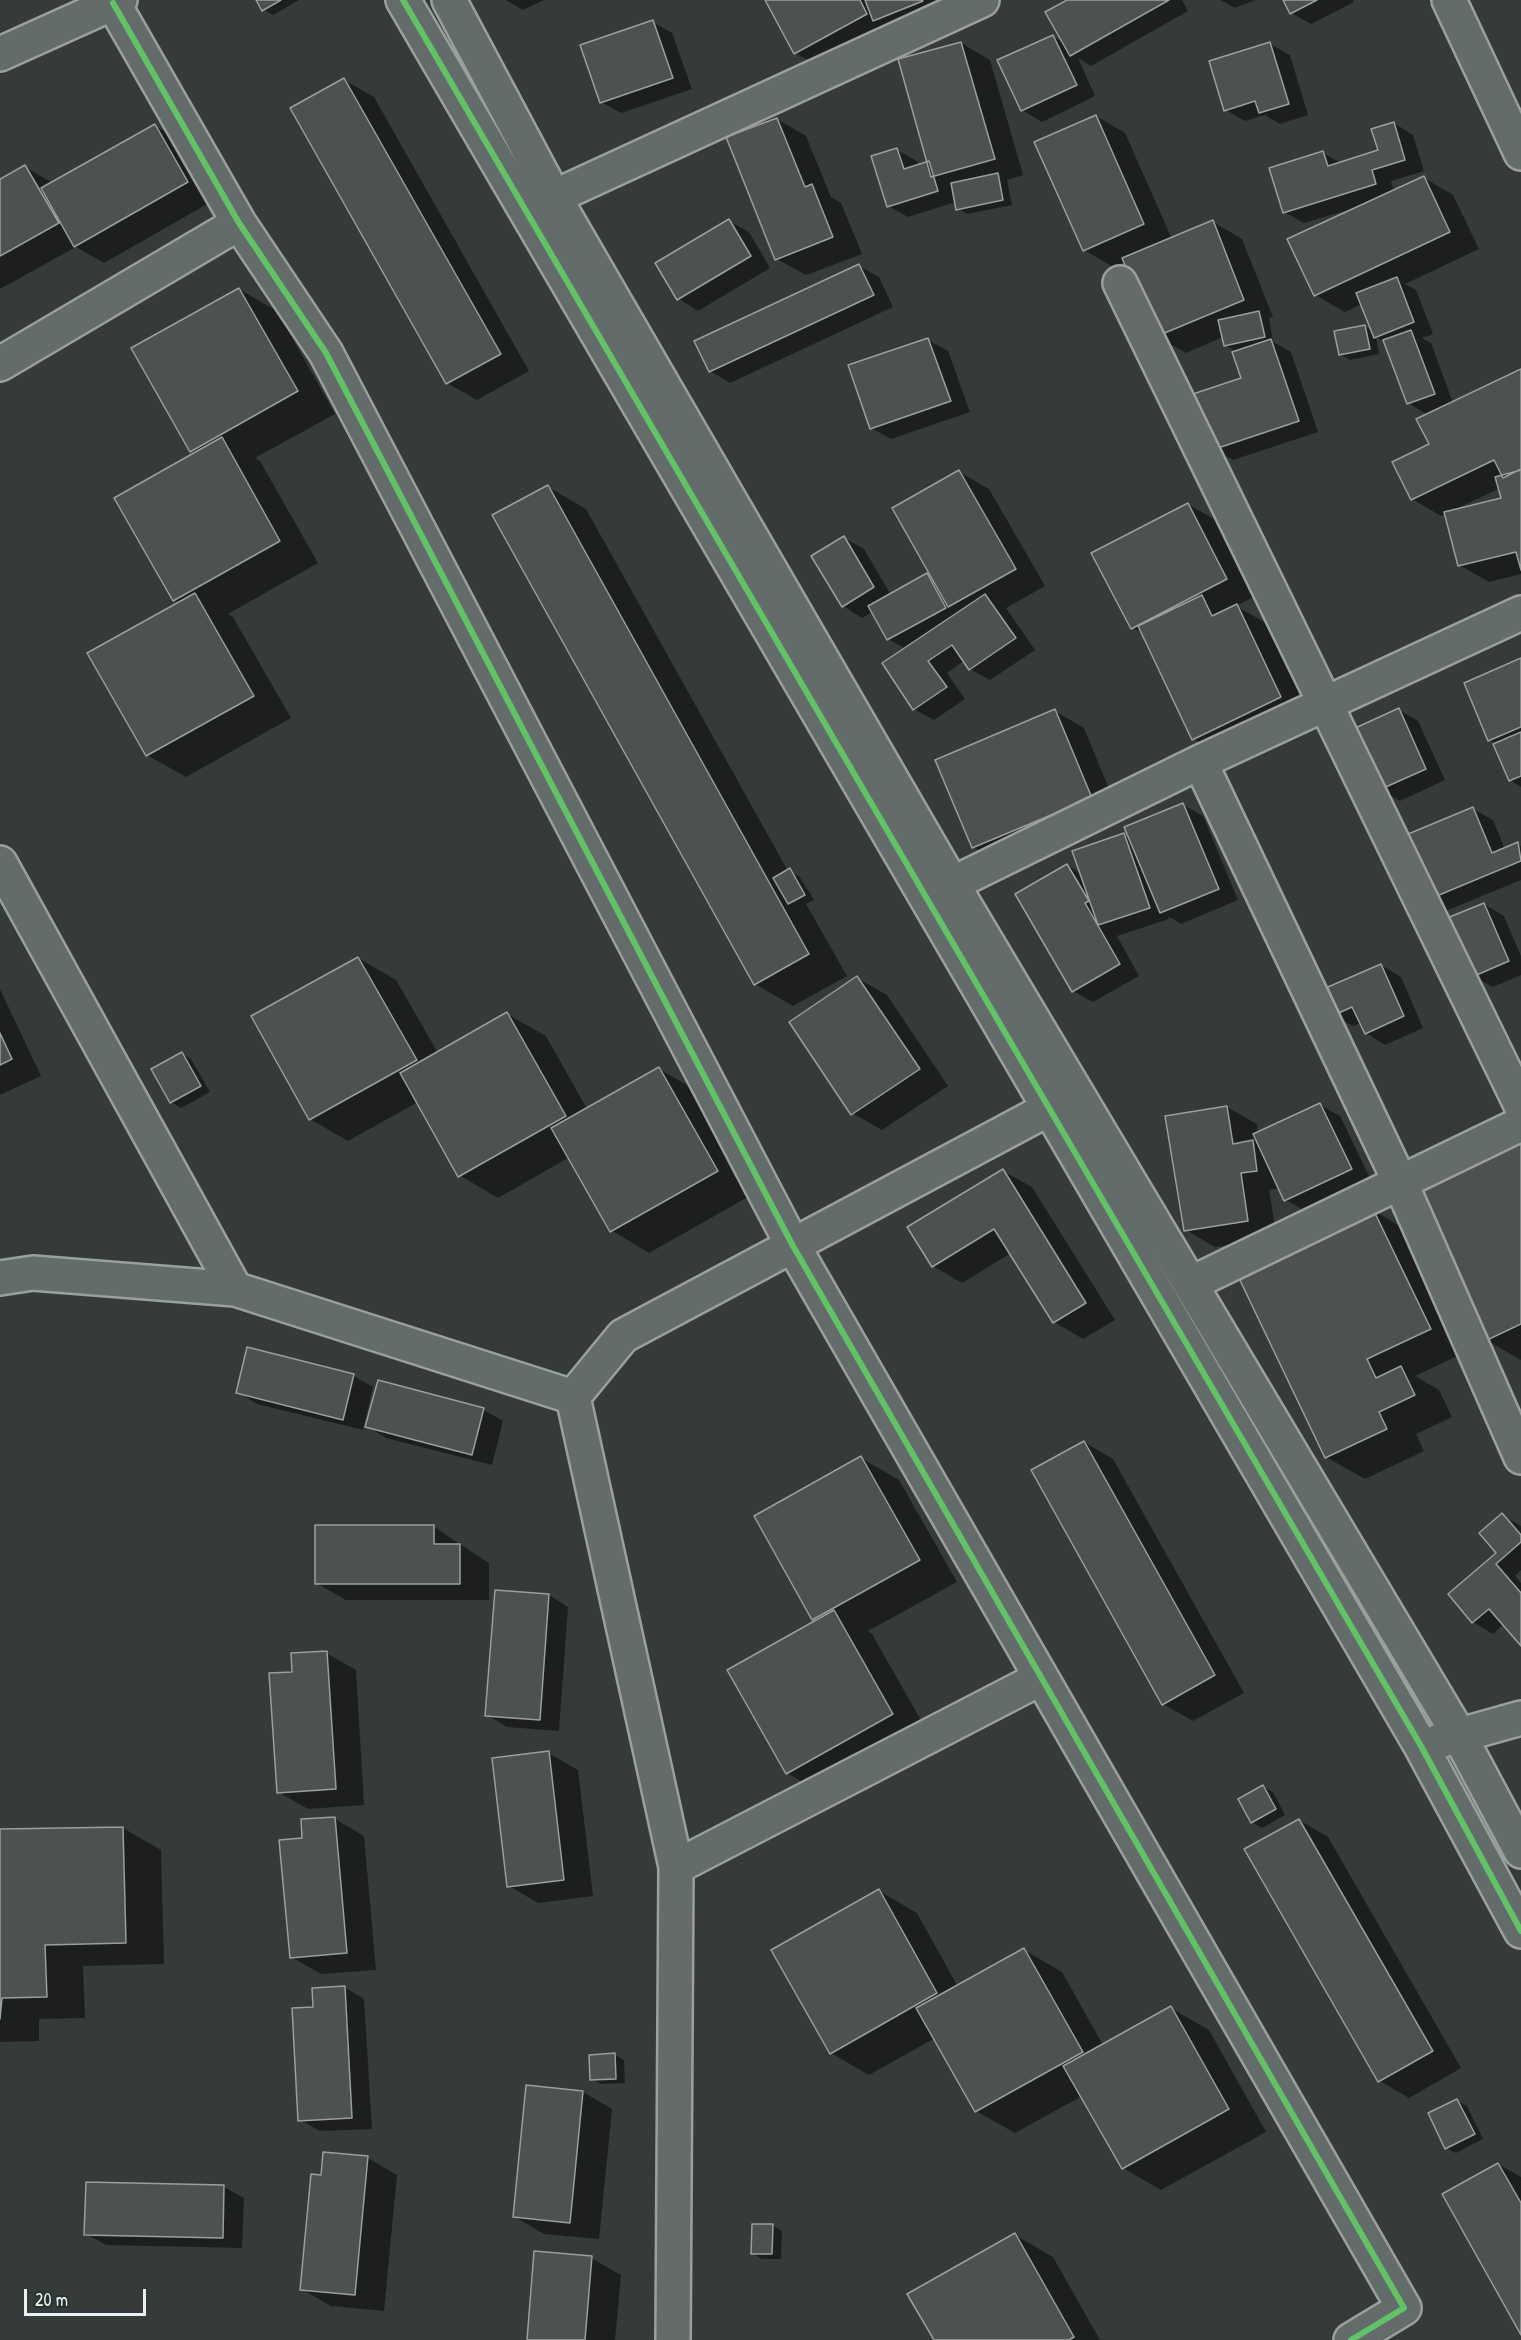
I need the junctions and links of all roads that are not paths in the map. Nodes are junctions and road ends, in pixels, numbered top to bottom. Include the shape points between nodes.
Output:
1 (403, 0) edge
2 (449, 0) edge
3 (982, 0) edge
4 (1449, 0) edge
5 (117, 2) edge
6 (0, 54) edge
7 (1521, 153) edge
8 (554, 197) junction
9 (239, 223) junction
10 (1120, 283) dead end
11 (0, 364) edge
12 (1521, 613) edge
13 (1326, 703) junction
14 (1200, 762) junction
15 (0, 863) edge
16 (952, 884) junction
17 (1077, 1094) junction
18 (1521, 1105) edge
19 (1048, 1109) junction
20 (1521, 1124) edge
21 (1400, 1182) junction
22 (793, 1246) junction
23 (0, 1278) edge
24 (1190, 1284) junction
25 (235, 1290) junction
26 (573, 1397) junction
27 (1521, 1457) edge
28 (1041, 1678) junction
29 (1521, 1718) edge
30 (1459, 1735) junction
31 (1421, 1746) junction
32 (1521, 1851) edge
33 (676, 1867) junction
34 (1521, 1931) edge
35 (673, 2340) edge
36 (1351, 2340) edge

1 - 19 street
2 - 8 street
3 - 8 street
4 - 7 street
5 - 6 street
5 - 9 street
8 - 16 street
9 - 11 street
9 - 22 street via 326,353
10 - 13 street
12 - 13 street
13 - 14 street
13 - 18 street
14 - 16 street
14 - 21 street
15 - 25 street
16 - 17 street
17 - 19 street
17 - 24 street
19 - 22 street
19 - 31 street
20 - 21 street
21 - 24 street
21 - 27 street
22 - 26 street via 623,1336
22 - 28 street
23 - 25 street via 33,1272
24 - 30 street
25 - 26 street
26 - 33 street
28 - 33 street
28 - 36 street via 1404,2308
29 - 30 street
30 - 31 street
30 - 32 street
31 - 34 street
33 - 35 street

